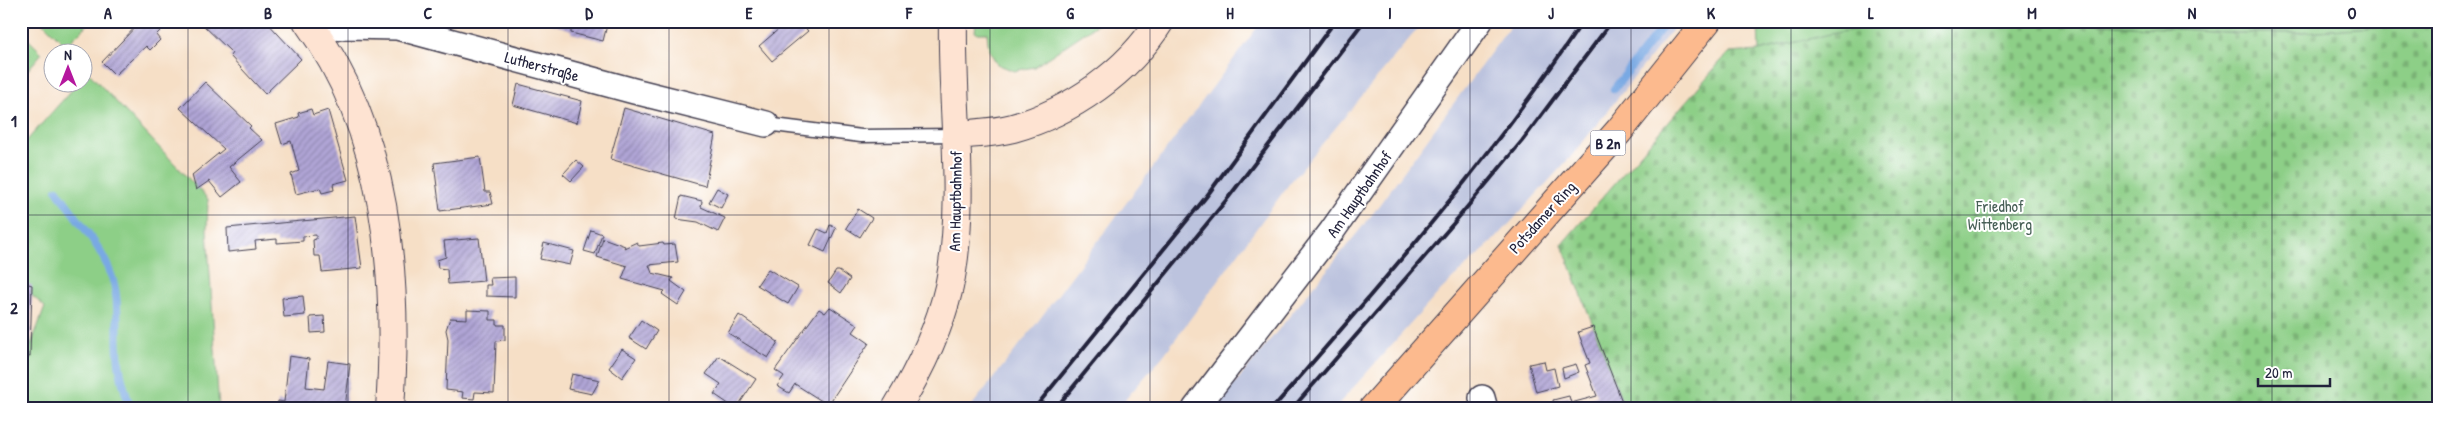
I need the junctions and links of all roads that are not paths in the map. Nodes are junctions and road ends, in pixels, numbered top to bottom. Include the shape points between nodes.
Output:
1 (954, 21) edge
2 (1160, 21) edge
3 (1480, 21) edge
4 (1707, 21) edge
5 (313, 29) edge
6 (766, 124) joint
7 (956, 135) junction
8 (390, 409) edge
9 (896, 409) edge
10 (1195, 409) edge
11 (1372, 409) edge

1 - 7 street
2 - 7 street, Am Hauptbahnhof via 1133,56 1113,75 1073,102 1014,128
3 - 10 street, Am Hauptbahnhof via 1332,231
4 - 11 main road, Potsdamer Ring / B 2n via 1619,131
5 - 6 street, Lutherstraße via 396,27
5 - 8 street, Lutherstraße via 338,68 352,98 364,130 378,187 393,302
6 - 7 lane via 861,136
7 - 9 street, Am Hauptbahnhof via 955,240 949,288 926,355

